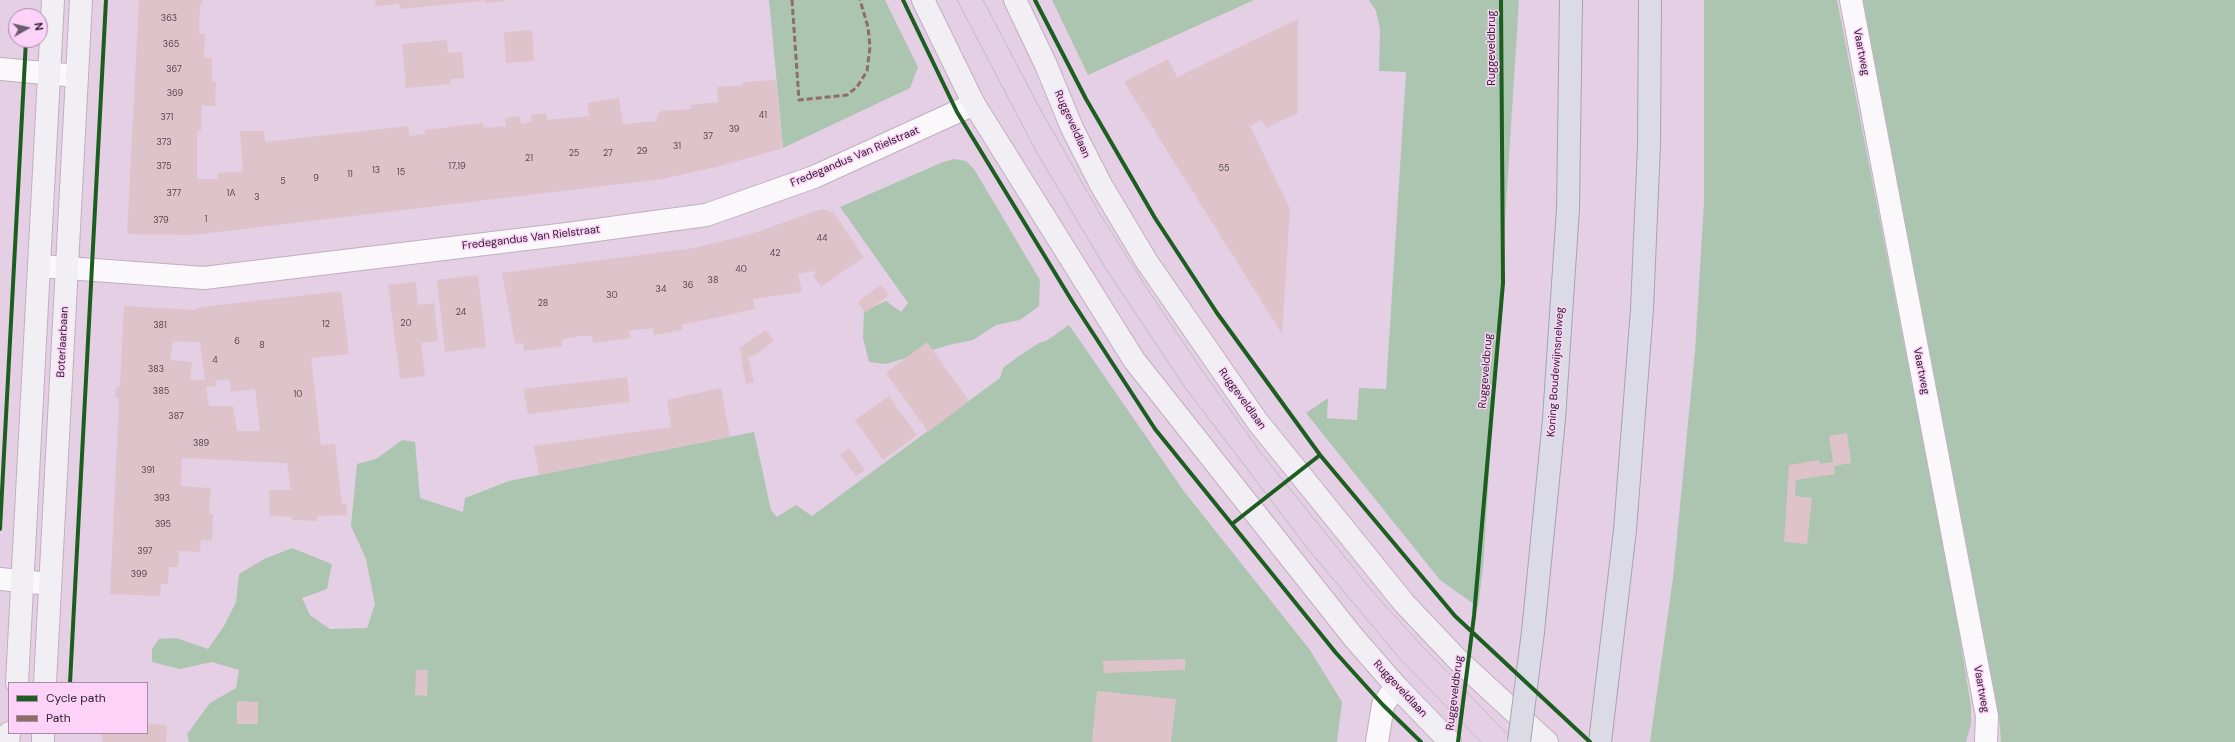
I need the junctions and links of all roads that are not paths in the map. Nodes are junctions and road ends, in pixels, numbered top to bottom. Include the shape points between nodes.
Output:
1 (53, 0) edge
2 (81, 0) edge
3 (923, 0) edge
4 (1015, 0) edge
5 (1571, 0) edge
6 (1650, 0) edge
7 (1852, 0) edge
8 (0, 69) edge
9 (49, 74) junction
10 (77, 76) junction
11 (974, 104) junction
12 (40, 266) junction
13 (67, 268) junction
14 (0, 579) edge
15 (23, 581) junction
16 (50, 584) junction
17 (17, 682) edge
18 (45, 682) edge
19 (1396, 686) junction
20 (1378, 742) edge
21 (1450, 742) edge
22 (1519, 742) edge
23 (1547, 742) edge
24 (1600, 742) edge
25 (1986, 742) edge

1 - 9 street
2 - 10 street, Boterlaarbaan
3 - 11 street, Ruggeveldlaan
4 - 23 street, Ruggeveldlaan via 1072,128 1101,185 1147,262 1257,421 1404,603 1458,660
5 - 22 highway, Koning Boudewijnsnelweg, bridge via 1568,209 1554,419 1533,632
6 - 24 highway via 1649,145 1642,309 1625,530
7 - 25 street, Vaartweg via 1985,708
8 - 9 street
9 - 10 street
9 - 12 street
10 - 13 street, Boterlaarbaan
11 - 13 street, Fredegandus Van Rielstraat via 814,177 706,215 204,278
11 - 19 street, Ruggeveldlaan via 1134,360 1306,580
12 - 13 street, Fredegandus Van Rielstraat
12 - 15 street
13 - 16 street, Boterlaarbaan
14 - 15 street
15 - 16 street
15 - 17 street
16 - 18 street, Boterlaarbaan
19 - 20 street via 1383,705
19 - 21 street, Ruggeveldlaan

